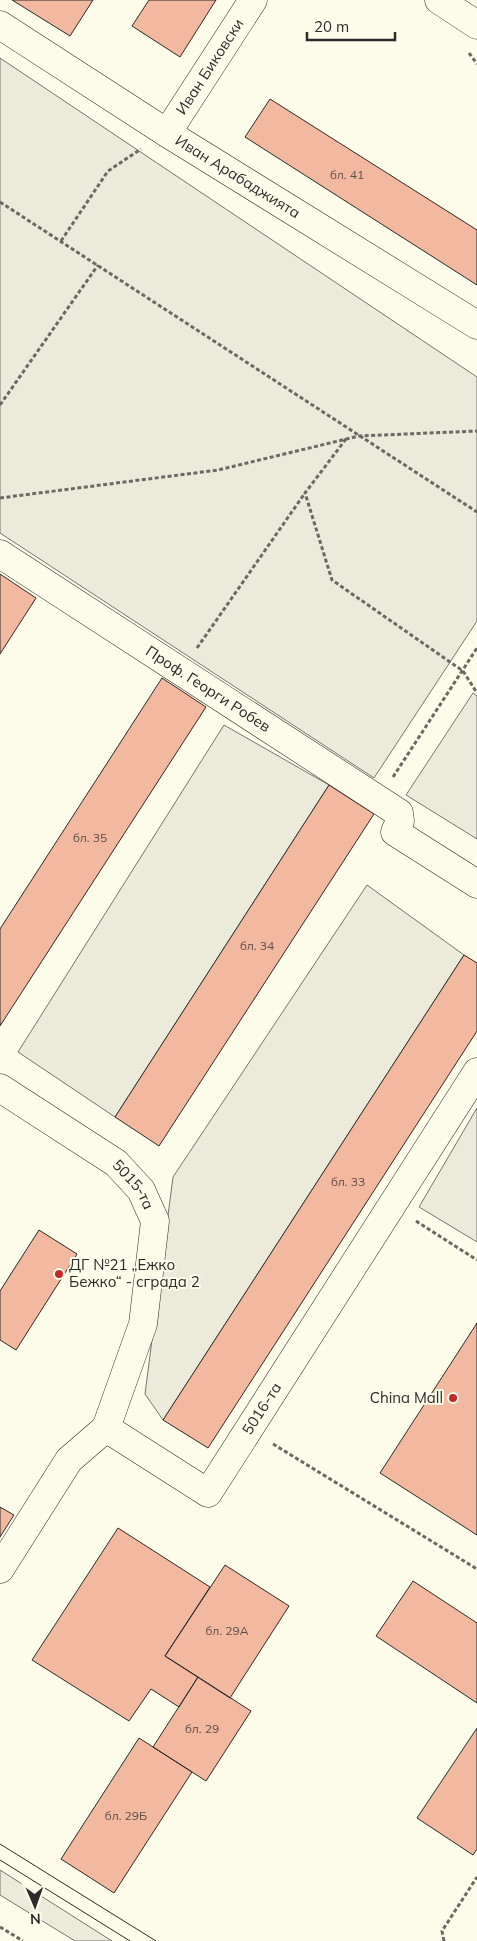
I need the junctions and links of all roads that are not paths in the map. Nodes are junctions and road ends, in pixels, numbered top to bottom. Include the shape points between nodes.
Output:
1 (253, 0) edge
2 (439, 0) edge
3 (477, 24) edge
4 (0, 25) edge
5 (167, 133) junction
6 (477, 325) edge
7 (0, 554) edge
8 (477, 884) edge
9 (477, 1072) edge
10 (0, 1088) edge
11 (106, 1428) junction
12 (0, 1569) edge

1 - 5 street, Иван Биковски
2 - 3 street
4 - 5 street, Иван Арабаджията
5 - 6 street, Иван Арабаджията
7 - 8 street, Проф. Георги Робев via 399,813 400,822 395,832
9 - 11 street, 5016-та via 208,1493
10 - 11 street, 5015-та via 116,1163 141,1190 155,1221 143,1324
11 - 12 street via 69,1460

